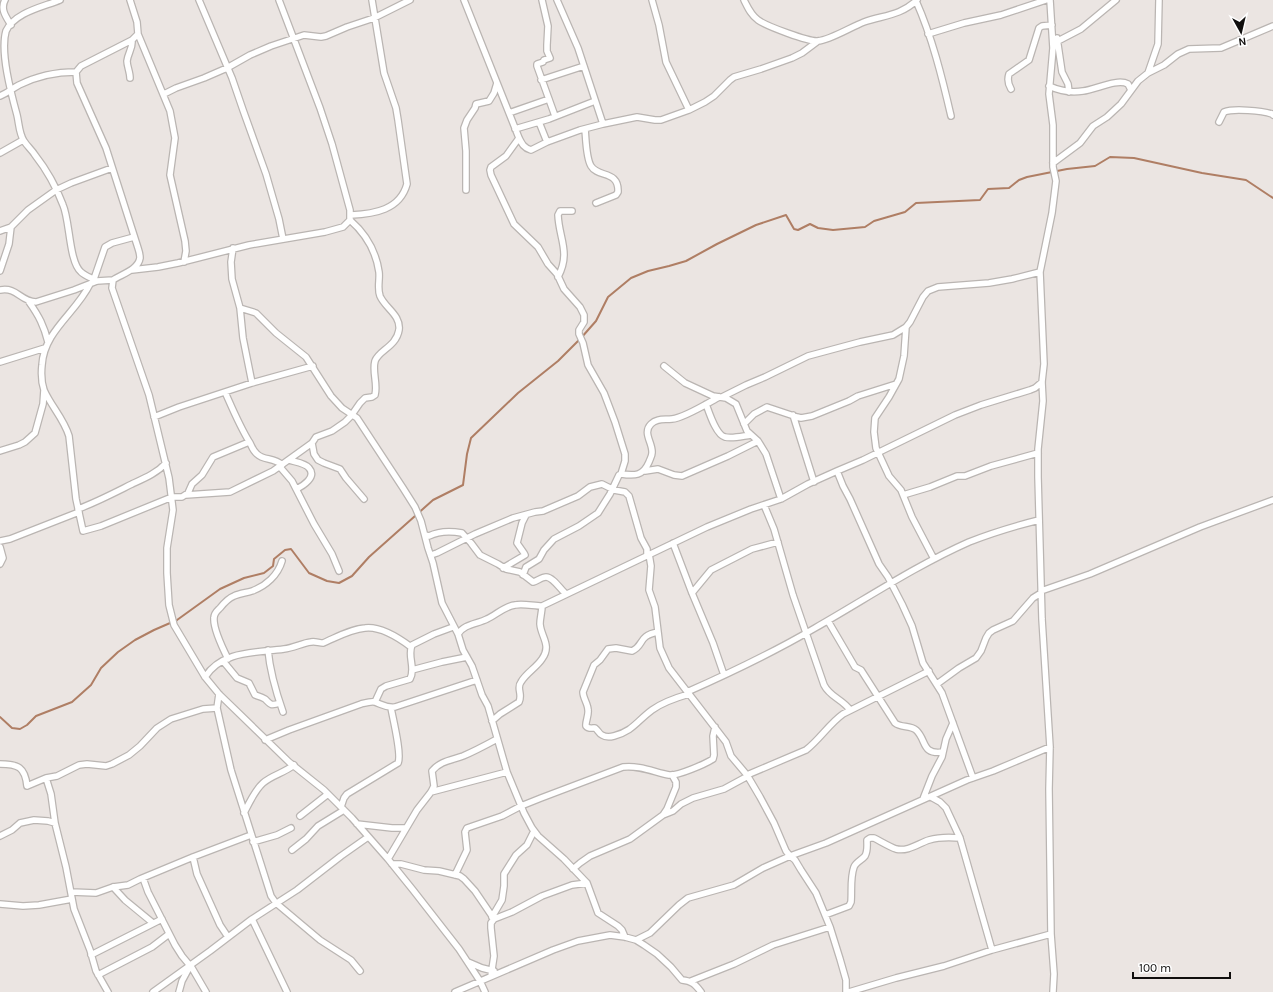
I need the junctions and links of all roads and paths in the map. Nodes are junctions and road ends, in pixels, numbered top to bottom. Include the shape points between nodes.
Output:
1 (4, 0) edge
2 (60, 0) edge
3 (130, 0) edge
4 (199, 0) edge
5 (279, 0) edge
6 (372, 0) edge
7 (410, 0) edge
8 (464, 0) edge
9 (542, 0) edge
10 (557, 0) edge
11 (652, 0) edge
12 (744, 0) edge
13 (916, 0) edge
14 (1046, 0) edge
15 (1050, 0) edge
16 (1116, 0) edge
17 (1159, 0) edge
18 (374, 18) junction
19 (11, 25) junction
20 (1273, 26) edge
21 (1052, 27) junction
22 (138, 34) junction
23 (928, 34) junction
24 (294, 38) junction
25 (132, 40) junction
26 (818, 41) junction
27 (1058, 41) junction
28 (584, 66) junction
29 (227, 68) junction
30 (76, 72) junction
31 (1148, 73) junction
32 (130, 78) dead end
33 (541, 80) junction
34 (497, 83) junction
35 (1049, 86) junction
36 (1011, 89) dead end
37 (10, 90) junction
38 (1131, 90) junction
39 (1069, 92) junction
40 (164, 94) junction
41 (0, 96) edge
42 (549, 99) junction
43 (595, 101) junction
44 (689, 110) junction
45 (509, 113) junction
46 (1273, 115) edge
47 (555, 116) junction
48 (951, 116) dead end
49 (539, 122) junction
50 (1219, 122) dead end
51 (603, 124) junction
52 (585, 129) junction
53 (515, 130) junction
54 (519, 138) junction
55 (23, 140) junction
56 (546, 142) junction
57 (0, 153) edge
58 (1053, 165) junction
59 (112, 168) junction
60 (56, 190) junction
61 (466, 190) dead end
62 (596, 203) dead end
63 (572, 211) dead end
64 (350, 218) junction
65 (11, 227) junction
66 (0, 230) edge
67 (134, 237) junction
68 (283, 239) junction
69 (233, 248) junction
70 (184, 262) junction
71 (132, 270) junction
72 (0, 271) edge
73 (1040, 272) junction
74 (558, 277) junction
75 (113, 280) junction
76 (94, 281) junction
77 (0, 290) edge
78 (29, 302) junction
79 (240, 308) junction
80 (906, 327) junction
81 (48, 342) junction
82 (45, 348) junction
83 (0, 362) edge
84 (313, 366) junction
85 (664, 366) dead end
86 (1042, 382) junction
87 (252, 383) junction
88 (897, 384) junction
89 (44, 390) junction
90 (1030, 390) junction
91 (225, 392) junction
92 (1042, 396) junction
93 (721, 397) junction
94 (706, 404) junction
95 (352, 414) junction
96 (793, 415) junction
97 (154, 417) junction
98 (744, 424) junction
99 (751, 435) junction
100 (758, 440) junction
101 (249, 442) junction
102 (312, 443) junction
103 (0, 451) edge
104 (878, 453) junction
105 (1038, 453) junction
106 (289, 460) junction
107 (166, 463) junction
108 (281, 466) junction
109 (837, 470) junction
110 (645, 471) junction
111 (621, 474) junction
112 (814, 482) junction
113 (296, 489) junction
114 (613, 490) junction
115 (903, 494) junction
116 (186, 495) junction
117 (172, 498) junction
118 (364, 499) dead end
119 (781, 499) junction
120 (1273, 500) edge
121 (764, 505) junction
122 (78, 511) junction
123 (526, 515) junction
124 (1039, 520) junction
125 (425, 535) junction
126 (467, 538) junction
127 (0, 541) edge
128 (778, 542) junction
129 (673, 543) junction
130 (0, 547) edge
131 (431, 554) junction
132 (648, 555) junction
133 (934, 560) junction
134 (282, 561) dead end
135 (0, 564) edge
136 (503, 568) junction
137 (339, 571) dead end
138 (523, 575) junction
139 (891, 583) junction
140 (1041, 592) junction
141 (692, 593) junction
142 (566, 594) junction
143 (542, 606) junction
144 (828, 621) junction
145 (453, 627) junction
146 (658, 632) junction
147 (807, 633) junction
148 (458, 634) junction
149 (411, 648) junction
150 (268, 650) junction
151 (467, 657) junction
152 (226, 660) junction
153 (412, 670) junction
154 (929, 671) junction
155 (724, 676) junction
156 (205, 677) junction
157 (477, 680) junction
158 (937, 684) junction
159 (688, 693) junction
160 (219, 694) junction
161 (878, 696) junction
162 (375, 702) junction
163 (280, 703) junction
164 (217, 708) junction
165 (390, 708) junction
166 (850, 710) junction
167 (283, 712) dead end
168 (492, 721) junction
169 (953, 723) junction
170 (715, 727) junction
171 (497, 739) junction
172 (266, 740) junction
173 (1050, 747) junction
174 (943, 752) junction
175 (0, 764) edge
176 (294, 765) junction
177 (507, 772) junction
178 (672, 775) junction
179 (747, 776) junction
180 (46, 778) junction
181 (973, 778) junction
182 (431, 792) junction
183 (328, 794) junction
184 (931, 797) junction
185 (923, 799) junction
186 (521, 806) junction
187 (342, 808) junction
188 (244, 813) junction
189 (300, 816) dead end
190 (663, 816) junction
191 (54, 823) junction
192 (357, 824) junction
193 (291, 828) dead end
194 (406, 828) junction
195 (534, 830) junction
196 (251, 835) junction
197 (0, 836) edge
198 (368, 838) junction
199 (960, 838) junction
200 (253, 842) junction
201 (292, 850) dead end
202 (790, 856) junction
203 (192, 857) junction
204 (388, 859) junction
205 (392, 864) junction
206 (573, 870) junction
207 (455, 875) junction
208 (143, 878) junction
209 (587, 883) junction
210 (113, 887) junction
211 (72, 896) junction
212 (276, 903) junction
213 (0, 904) edge
214 (825, 914) junction
215 (493, 918) junction
216 (162, 919) junction
217 (252, 919) junction
218 (153, 923) junction
219 (830, 927) junction
220 (169, 934) junction
221 (1051, 934) junction
222 (228, 937) junction
223 (625, 937) junction
224 (636, 940) junction
225 (992, 950) junction
226 (91, 955) junction
227 (468, 962) junction
228 (190, 966) junction
229 (360, 971) dead end
230 (491, 973) junction
231 (98, 974) junction
232 (480, 981) junction
233 (691, 981) junction
234 (108, 992) edge
235 (153, 992) edge
236 (179, 992) edge
237 (206, 992) edge
238 (287, 992) edge
239 (455, 992) edge
240 (486, 992) edge
241 (700, 992) edge
242 (848, 992) edge
243 (1053, 992) edge

1 - 19 street via 5,16
2 - 19 street via 18,17
3 - 22 street
4 - 29 street
5 - 24 street
6 - 18 street
7 - 18 street
8 - 34 street
9 - 33 street via 548,26 547,51 550,58 537,64
10 - 28 street
11 - 44 street via 666,62
12 - 26 street via 752,15 759,21
13 - 23 street
13 - 26 street via 893,15 863,22
14 - 23 street
15 - 21 street
16 - 27 street via 1081,29
17 - 31 street via 1158,44
18 - 24 street via 326,36 304,35
18 - 64 street via 384,72 398,120 407,184 405,192 394,205
19 - 37 street via 6,32 4,45 4,65
20 - 31 street via 1221,48 1189,48 1164,66
21 - 27 street
21 - 35 street via 1053,48
21 - 36 street via 1039,28 1029,60 1009,74 1008,82
22 - 25 street
22 - 40 street
23 - 48 street
24 - 29 street via 260,50
24 - 64 street via 332,144
25 - 30 street via 81,66
25 - 32 street via 127,58
26 - 44 street via 792,58 734,77 714,96
27 - 39 street via 1062,72
28 - 33 street
28 - 43 street
29 - 40 street
29 - 68 street via 266,174
30 - 37 street via 60,72 45,76
30 - 59 street via 77,83 102,138
31 - 38 street
33 - 42 street
34 - 45 street
34 - 61 street via 489,101 476,104 464,128
35 - 39 street
35 - 58 street via 1053,125
37 - 41 street
37 - 55 street
38 - 39 street via 1124,82
38 - 58 street via 1121,104 1093,126 1080,143
40 - 70 street via 174,127 175,147 170,175 186,251
42 - 45 street
42 - 47 street
43 - 47 street
43 - 51 street
44 - 51 street via 658,121 637,117
45 - 53 street
46 - 50 street via 1262,112 1227,111
47 - 49 street
49 - 53 street
49 - 56 street
51 - 52 street
52 - 56 street
52 - 62 street via 590,165 597,172 614,179 618,188 616,195
53 - 54 street
54 - 56 street via 522,145 531,150
54 - 74 street via 506,156 491,167 491,175 514,224 536,244
55 - 57 street
55 - 60 street via 36,156
58 - 73 street via 1056,181
59 - 60 street
59 - 67 street
60 - 65 street via 28,210
60 - 76 street via 66,212 72,252 78,270
63 - 74 street via 560,211 558,215 564,250 563,266
64 - 68 street via 343,227
64 - 95 street via 371,244 379,273 380,296 395,315 399,326 394,342 375,362 375,395 365,398
65 - 66 street
65 - 72 street via 9,244
67 - 71 street via 140,257
67 - 76 street via 105,247
68 - 69 street
69 - 70 street
69 - 79 street via 232,279
70 - 71 street
71 - 75 street
73 - 80 street via 1001,281 933,288 923,297
73 - 86 street via 1044,364
74 - 111 street via 584,315 579,334 588,365 604,393 616,422 625,454
75 - 76 street
75 - 97 street via 114,297 149,395
76 - 78 street via 36,302
76 - 81 street
77 - 78 street via 13,290
78 - 81 street via 39,316
79 - 84 street via 256,314
79 - 87 street
80 - 88 street via 904,356
80 - 93 street via 893,335 808,356
81 - 82 street
82 - 83 street
82 - 89 street via 41,374
84 - 87 street
84 - 95 street via 331,396
85 - 93 street via 685,383
86 - 90 street
86 - 92 street
87 - 91 street
88 - 96 street via 858,396 812,416 802,418
88 - 104 street via 875,418 874,439
89 - 103 street via 35,433 25,442
89 - 122 street via 69,436
90 - 92 street
90 - 104 street via 981,404
91 - 97 street
91 - 101 street
92 - 105 street
93 - 94 street
93 - 98 street via 736,404
94 - 99 street via 722,436 726,438
94 - 110 street via 677,418 658,420 650,426 647,430 652,454
95 - 102 street via 340,426 316,437
95 - 125 street via 362,424 404,488 418,513
96 - 98 street via 767,407 754,414
96 - 112 street
97 - 107 street
98 - 99 street
99 - 100 street
100 - 110 street via 682,476 658,469
100 - 119 street via 770,463
101 - 108 street via 258,455 274,459
101 - 116 street via 213,457
102 - 106 street
102 - 118 street via 318,460 340,469
104 - 109 street
104 - 115 street via 888,476
105 - 115 street
105 - 124 street
106 - 108 street
106 - 113 street via 308,467 311,471 306,484
107 - 117 street
107 - 122 street via 152,474
108 - 113 street
108 - 116 street via 230,492
109 - 112 street
109 - 139 street via 879,564
110 - 111 street via 632,475
111 - 114 street
112 - 119 street
113 - 137 street
114 - 123 street via 602,484 594,486 544,512 537,511
114 - 132 street via 625,492 629,496
114 - 138 street via 598,513 551,540 539,559 526,567
115 - 133 street
116 - 117 street
117 - 122 street via 83,531
117 - 156 street via 173,510 166,561 168,601 174,625
119 - 121 street
120 - 140 street
121 - 128 street
121 - 129 street via 727,518
122 - 127 street
123 - 126 street
123 - 136 street via 517,542 525,555
124 - 133 street via 990,534
124 - 140 street
125 - 126 street via 459,532
125 - 131 street
126 - 131 street
126 - 136 street via 480,555
128 - 141 street via 752,549 711,570
128 - 147 street
129 - 132 street
129 - 141 street
130 - 135 street via 3,558
131 - 145 street via 442,603
132 - 142 street
132 - 146 street via 651,566 649,590 655,607
133 - 139 street
134 - 152 street via 278,572 268,582 253,591 235,595 215,613 215,626
136 - 138 street via 518,571
138 - 142 street via 533,582 548,577
139 - 144 street
139 - 154 street via 912,626 923,663
140 - 158 street via 1013,621 989,633 976,658
140 - 173 street
141 - 155 street
142 - 143 street
143 - 148 street via 512,605 487,620 464,628
143 - 168 street via 540,623 546,643 544,656 520,682 522,695 519,702
144 - 147 street
144 - 161 street via 855,667 861,670
145 - 148 street
145 - 149 street via 414,643
146 - 159 street via 665,661
146 - 159 street via 647,635 632,651 608,649 594,665 583,692 589,715 586,726 595,728 605,737 623,733 660,705
147 - 155 street
147 - 166 street via 827,691
148 - 151 street
149 - 150 street via 395,636 367,627 323,643 312,642 292,648
149 - 153 street
150 - 152 street via 244,653
150 - 163 street
151 - 153 street
151 - 157 street
152 - 156 street via 209,670
152 - 163 street via 237,678 249,683 255,695 264,698 271,705
153 - 162 street via 410,679 386,686
154 - 158 street
154 - 161 street
155 - 159 street
156 - 160 street
157 - 165 street
157 - 168 street
158 - 169 street
159 - 170 street
160 - 164 street
160 - 172 street
161 - 166 street
161 - 174 street via 899,726 910,727 917,732 929,750
162 - 165 street
162 - 172 street via 361,704
163 - 167 street
164 - 180 street via 203,709 171,719 157,728 129,755 112,764 79,765
164 - 188 street via 230,770
165 - 187 street via 400,760 347,794
166 - 179 street via 837,718 806,750
168 - 171 street
169 - 174 street
169 - 181 street
170 - 178 street via 713,759 701,766
170 - 179 street via 726,742 731,756
171 - 177 street
171 - 182 street via 434,768 434,786
172 - 176 street
173 - 181 street
173 - 221 street
174 - 185 street
175 - 180 street via 17,765 24,772 27,786
176 - 183 street
176 - 188 street via 264,783
177 - 182 street
177 - 186 street
178 - 186 street via 631,766 623,767
178 - 190 street via 676,787
179 - 190 street via 724,789 681,804
179 - 202 street via 764,803
180 - 191 street via 53,802
181 - 184 street
182 - 194 street
183 - 187 street
183 - 189 street
184 - 185 street
184 - 199 street via 946,808
185 - 202 street via 826,843
186 - 195 street
186 - 207 street via 502,816 467,828 467,850
187 - 192 street
187 - 201 street
188 - 196 street
190 - 206 street via 630,839 590,856
191 - 197 street via 34,820 20,823
191 - 211 street
192 - 194 street
192 - 198 street
193 - 200 street
194 - 204 street
195 - 206 street
195 - 215 street via 527,845 516,855 504,874 502,900
196 - 200 street
196 - 203 street
198 - 204 street
198 - 212 street
199 - 214 street via 935,839 896,849 870,838 867,840 865,856 854,867 849,906
199 - 225 street
200 - 212 street via 270,894
202 - 214 street via 814,888
202 - 224 street via 734,885 686,900 650,933
203 - 208 street
203 - 222 street via 197,874
204 - 205 street
205 - 207 street
205 - 227 street
206 - 209 street
207 - 215 street via 464,879 475,891
208 - 210 street via 128,885
208 - 216 street
209 - 215 street via 572,885 542,896 512,912
209 - 223 street via 598,913 618,926
210 - 211 street via 96,893
210 - 218 street
211 - 213 street via 39,905
211 - 226 street via 74,909
212 - 217 street
212 - 229 street via 320,940 355,964
214 - 219 street
215 - 230 street via 491,928 494,956
216 - 218 street
216 - 220 street
217 - 222 street
217 - 238 street
218 - 226 street
219 - 233 street via 773,945
219 - 242 street
220 - 228 street
220 - 231 street via 152,947
221 - 225 street
221 - 243 street
222 - 228 street
223 - 224 street
223 - 230 street via 610,935 578,941 503,971
224 - 233 street via 672,967 682,980
225 - 242 street
226 - 231 street
227 - 230 street
227 - 232 street
228 - 235 street
228 - 236 street
228 - 237 street
230 - 232 street
231 - 234 street
232 - 239 street
232 - 240 street
233 - 241 street

